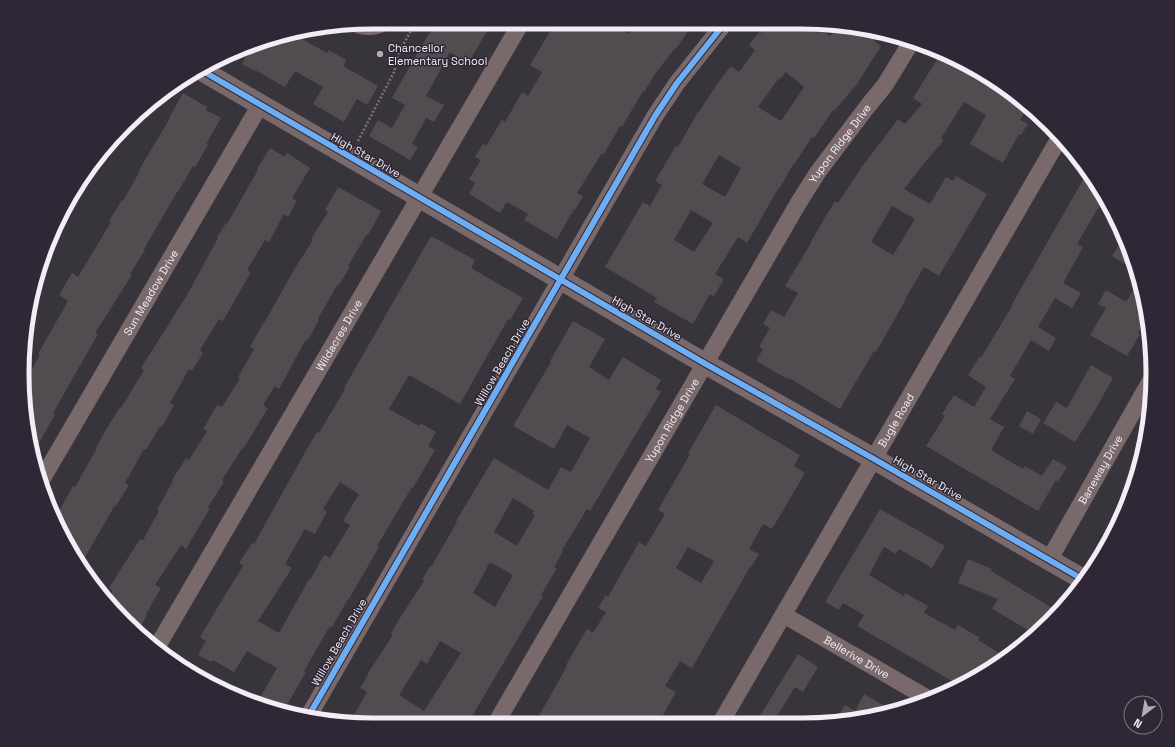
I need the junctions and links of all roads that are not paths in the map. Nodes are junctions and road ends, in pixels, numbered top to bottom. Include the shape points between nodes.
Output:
1 (382, 29) edge
2 (517, 29) edge
3 (720, 29) edge
4 (359, 30) edge
5 (909, 46) edge
6 (206, 73) edge
7 (260, 105) junction
8 (1057, 142) edge
9 (419, 197) junction
10 (561, 279) junction
11 (704, 363) junction
12 (1145, 390) edge
13 (874, 459) junction
14 (45, 476) edge
15 (1049, 560) junction
16 (1079, 577) edge
17 (784, 615) junction
18 (159, 643) edge
19 (923, 696) edge
20 (311, 712) edge
21 (499, 718) edge
22 (724, 718) edge

1 - 4 lane via 371,32
2 - 9 street, Wildacres Drive
3 - 10 street, Willow Beach Drive via 655,116
5 - 11 street, Yupon Ridge Drive via 885,85 818,172
6 - 7 street, High Star Drive
7 - 9 street, High Star Drive
7 - 14 street, Sun Meadow Drive
8 - 13 street, Bugle Road
9 - 10 street, High Star Drive
9 - 18 street, Wildacres Drive
10 - 11 street, High Star Drive
10 - 20 street, Willow Beach Drive
11 - 13 street, High Star Drive
11 - 21 street, Yupon Ridge Drive
12 - 15 street, Baneway Drive
13 - 15 street, High Star Drive
13 - 17 street, Bugle Road
15 - 16 street, High Star Drive
17 - 19 street, Bellerive Drive
17 - 22 street, Bugle Road

